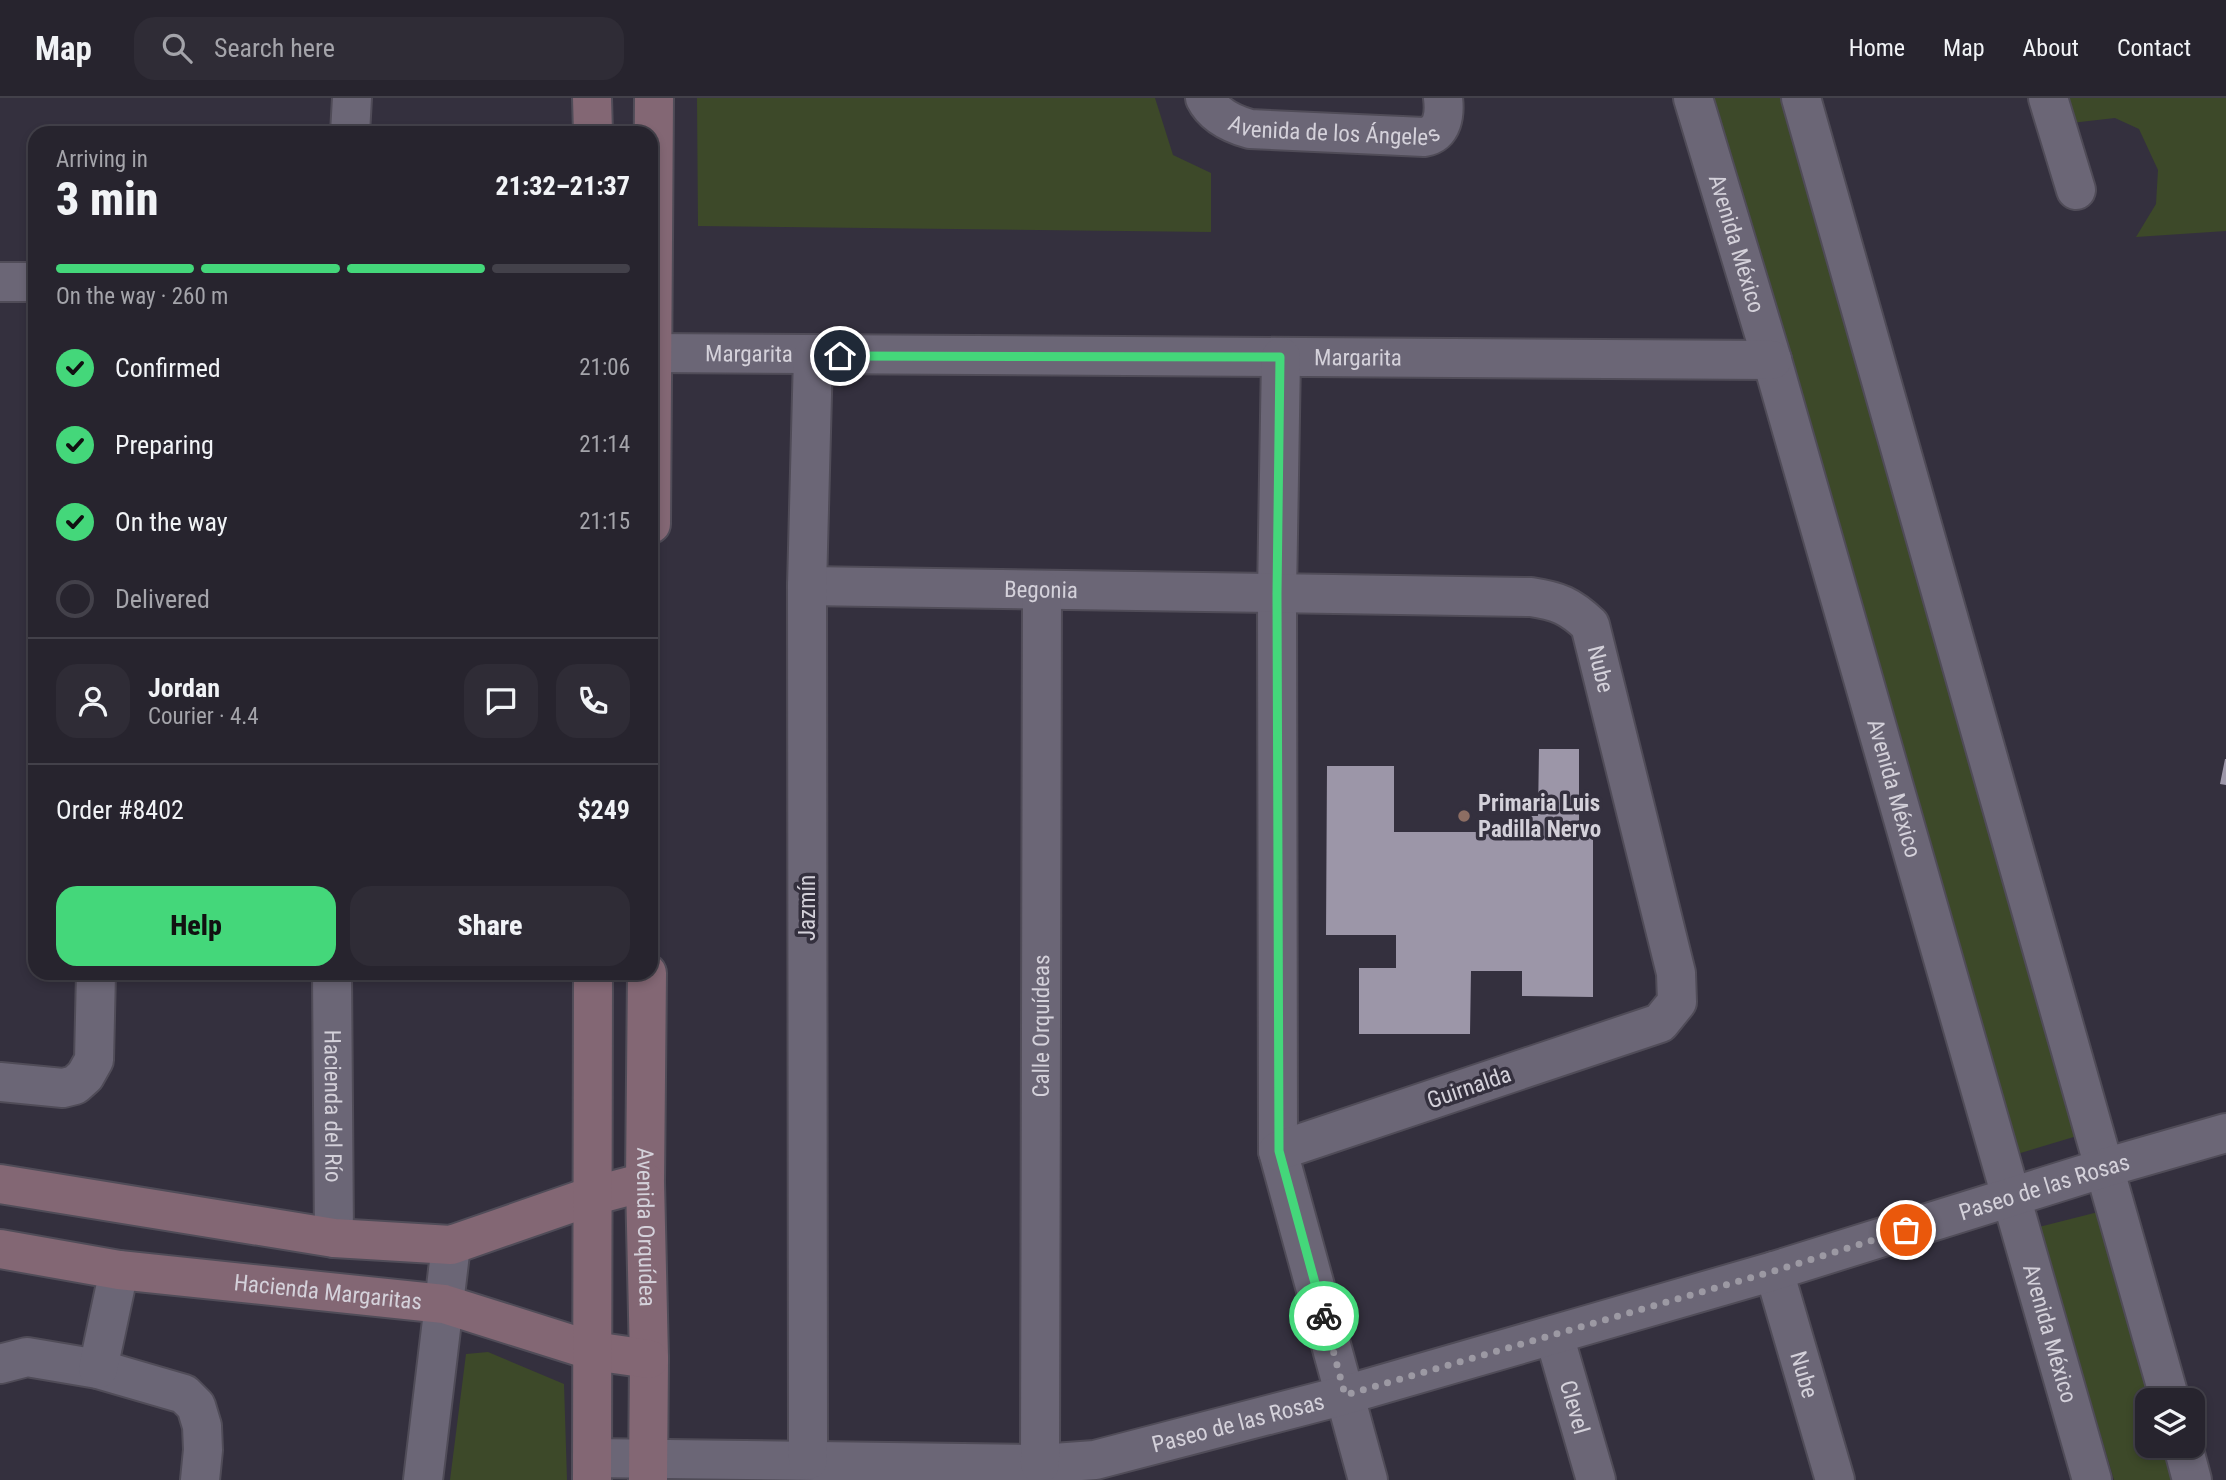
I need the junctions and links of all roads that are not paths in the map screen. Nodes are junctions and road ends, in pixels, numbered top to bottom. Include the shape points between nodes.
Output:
1 (352, 98) edge
2 (592, 98) edge
3 (654, 98) edge
4 (1205, 98) edge
5 (1443, 98) edge
6 (1693, 98) edge
7 (1801, 98) edge
8 (2048, 98) edge
9 (350, 126) edge
10 (593, 126) edge
11 (654, 126) edge
12 (2077, 190) dead end
13 (0, 282) edge
14 (28, 282) edge
15 (658, 354) edge
16 (813, 356) junction
17 (1280, 357) junction
18 (1772, 360) junction
19 (807, 586) junction
20 (1042, 590) junction
21 (1277, 594) junction
22 (96, 980) edge
23 (332, 980) edge
24 (593, 980) edge
25 (647, 980) edge
26 (1660, 1023) joint
27 (0, 1082) edge
28 (2226, 1133) edge
29 (1279, 1151) junction
30 (2104, 1168) junction
31 (645, 1182) junction
32 (0, 1184) edge
33 (592, 1196) junction
34 (2012, 1197) junction
35 (334, 1238) junction
36 (451, 1245) junction
37 (0, 1249) edge
38 (119, 1270) junction
39 (1774, 1271) junction
40 (444, 1304) junction
41 (1554, 1335) junction
42 (593, 1351) junction
43 (649, 1359) junction
44 (0, 1364) edge
45 (98, 1369) junction
46 (2167, 1388) edge
47 (1345, 1395) junction
48 (2186, 1458) edge
49 (808, 1460) junction
50 (1040, 1464) junction
51 (592, 1469) edge
52 (648, 1470) edge
53 (200, 1480) edge
54 (424, 1480) edge
55 (1368, 1480) edge
56 (1596, 1480) edge
57 (1835, 1480) edge
58 (2092, 1480) edge
59 (2192, 1480) edge

1 - 9 street
2 - 10 street
3 - 11 street
4 - 5 street, Avenida de los Ángeles via 1219,115 1250,129 1424,136 1438,130 1443,121
6 - 18 street, Avenida México
7 - 30 street
8 - 12 street
13 - 14 street
15 - 16 street, Margarita
16 - 17 street, Margarita
16 - 19 street, Jazmín
17 - 18 street, Margarita
17 - 21 street
18 - 34 street, Avenida México
19 - 20 street, Begonia
19 - 49 street, Jazmín
20 - 21 street, Begonia
20 - 50 street, Calle Orquídeas
21 - 26 street, Nube via 1531,597 1573,609 1590,625 1676,973 1677,1002
21 - 29 street
22 - 27 street via 94,1060 85,1076 63,1088
23 - 35 street, Hacienda del Río
24 - 33 street
25 - 31 street, Avenida Orquídea
26 - 29 street, Guirnalda
28 - 30 street, Paseo de las Rosas
29 - 47 street
30 - 34 street, Paseo de las Rosas
30 - 46 street
31 - 33 street
31 - 43 street, Avenida Orquídea
32 - 35 street
33 - 36 street
33 - 42 street
34 - 39 street, Paseo de las Rosas
34 - 58 street, Avenida México
35 - 36 street
36 - 40 street
37 - 38 street, Hacienda Margaritas
38 - 40 street, Hacienda Margaritas
38 - 45 street
39 - 41 street, Paseo de las Rosas
39 - 57 street, Nube
40 - 42 street, Hacienda Margaritas
40 - 54 street
41 - 47 street, Paseo de las Rosas
41 - 56 street, Clevel
42 - 43 street, Hacienda Margaritas
42 - 51 street
43 - 52 street, Avenida Orquídea
44 - 45 street via 27,1357
45 - 53 street via 184,1394 196,1406 202,1426
47 - 50 street, Paseo de las Rosas via 1095,1460
47 - 55 street
48 - 59 street
49 - 50 street, Paseo de las Rosas
49 - 52 street, Paseo de las Rosas
51 - 52 street, Paseo de las Rosas

